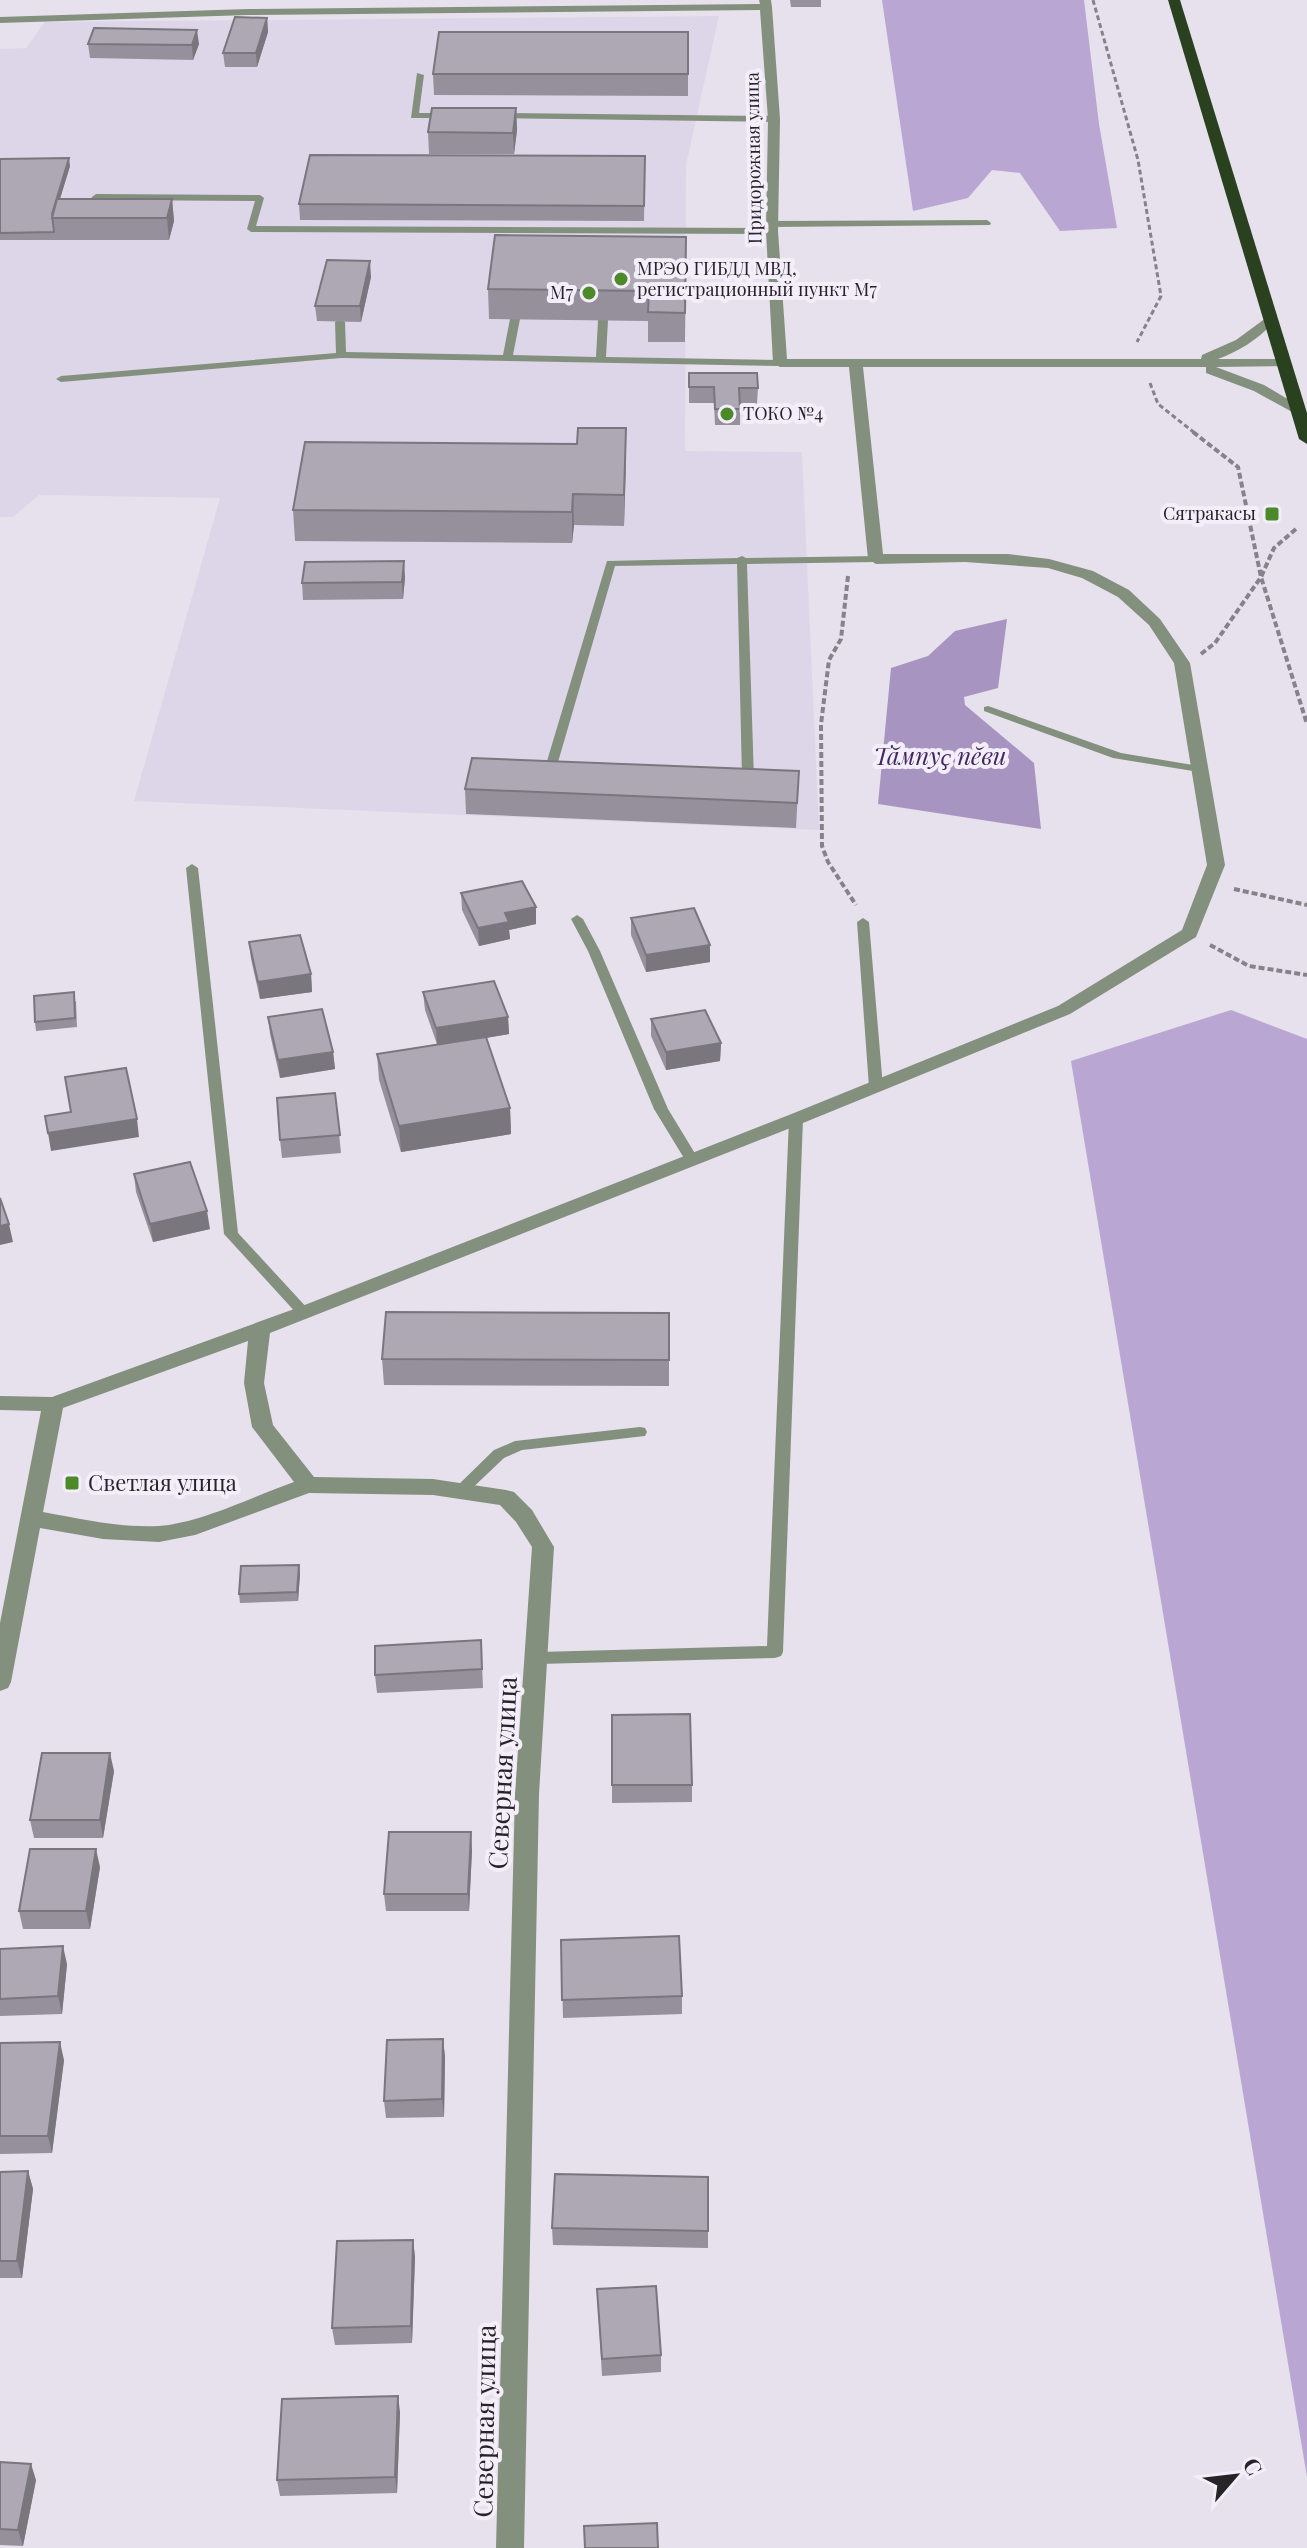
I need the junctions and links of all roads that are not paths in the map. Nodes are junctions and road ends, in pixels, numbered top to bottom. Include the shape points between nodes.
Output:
1 (242, 0) edge
2 (1174, 0) edge
3 (766, 4) edge
4 (482, 5) edge
5 (248, 12) junction
6 (0, 20) edge
7 (420, 75) dead end
8 (458, 116) edge
9 (488, 116) edge
10 (774, 119) junction
11 (88, 215) edge
12 (987, 223) dead end
13 (772, 227) junction
14 (515, 319) edge
15 (1270, 319) junction
16 (603, 320) edge
17 (340, 322) edge
18 (341, 355) junction
19 (507, 359) junction
20 (601, 361) junction
21 (780, 363) junction
22 (1284, 363) junction
23 (1188, 364) junction
24 (856, 365) junction
25 (61, 379) dead end
26 (1299, 410) junction
27 (1307, 439) edge
28 (742, 559) junction
29 (876, 559) junction
30 (988, 709) dead end
31 (1199, 769) junction
32 (566, 772) edge
33 (732, 779) edge
34 (192, 868) dead end
35 (577, 919) dead end
36 (863, 922) road end
37 (876, 1087) junction
38 (796, 1119) junction
39 (692, 1160) junction
40 (304, 1313) junction
41 (260, 1328) junction
42 (0, 1403) edge
43 (53, 1404) junction
44 (640, 1432) dead end
45 (308, 1485) junction
46 (460, 1491) junction
47 (31, 1518) junction
48 (538, 1658) junction
49 (0, 1682) edge
50 (510, 2548) edge

1 - 5 street
2 - 15 highway
3 - 4 street
3 - 10 street, Придорожная улица
4 - 5 street
5 - 6 street
7 - 8 lane via 414,116
9 - 10 lane
10 - 13 street, Придорожная улица
11 - 13 lane via 96,197 260,198 251,229
12 - 13 lane
13 - 21 street, Придорожная улица
14 - 19 lane
15 - 22 highway
15 - 23 street via 1252,338 1225,353
16 - 20 lane
17 - 18 lane
18 - 19 lane
18 - 25 lane
19 - 20 lane
20 - 21 lane
21 - 24 street
22 - 23 street
22 - 26 highway
23 - 24 street
23 - 26 street via 1226,373
24 - 29 street
26 - 27 highway
28 - 29 lane
28 - 32 lane via 611,563 550,771
28 - 33 lane via 748,779
29 - 31 street via 1041,560 1087,572 1120,589 1167,634 1182,663
30 - 31 lane via 1110,754
31 - 37 street via 1216,865 1190,933 1064,1010
34 - 40 lane via 231,1234
35 - 39 lane via 661,1109
36 - 37 lane
37 - 38 street
38 - 39 street
38 - 48 lane via 775,1652
39 - 40 street
40 - 41 street
41 - 43 street
41 - 45 street via 254,1383 263,1427
42 - 43 street
43 - 47 street
44 - 46 lane via 520,1445 499,1454
45 - 46 street, Северная улица
45 - 47 street, Северная улица via 159,1534
46 - 48 street, Северная улица via 506,1498 543,1547
47 - 49 street
48 - 50 street, Северная улица via 527,1794

